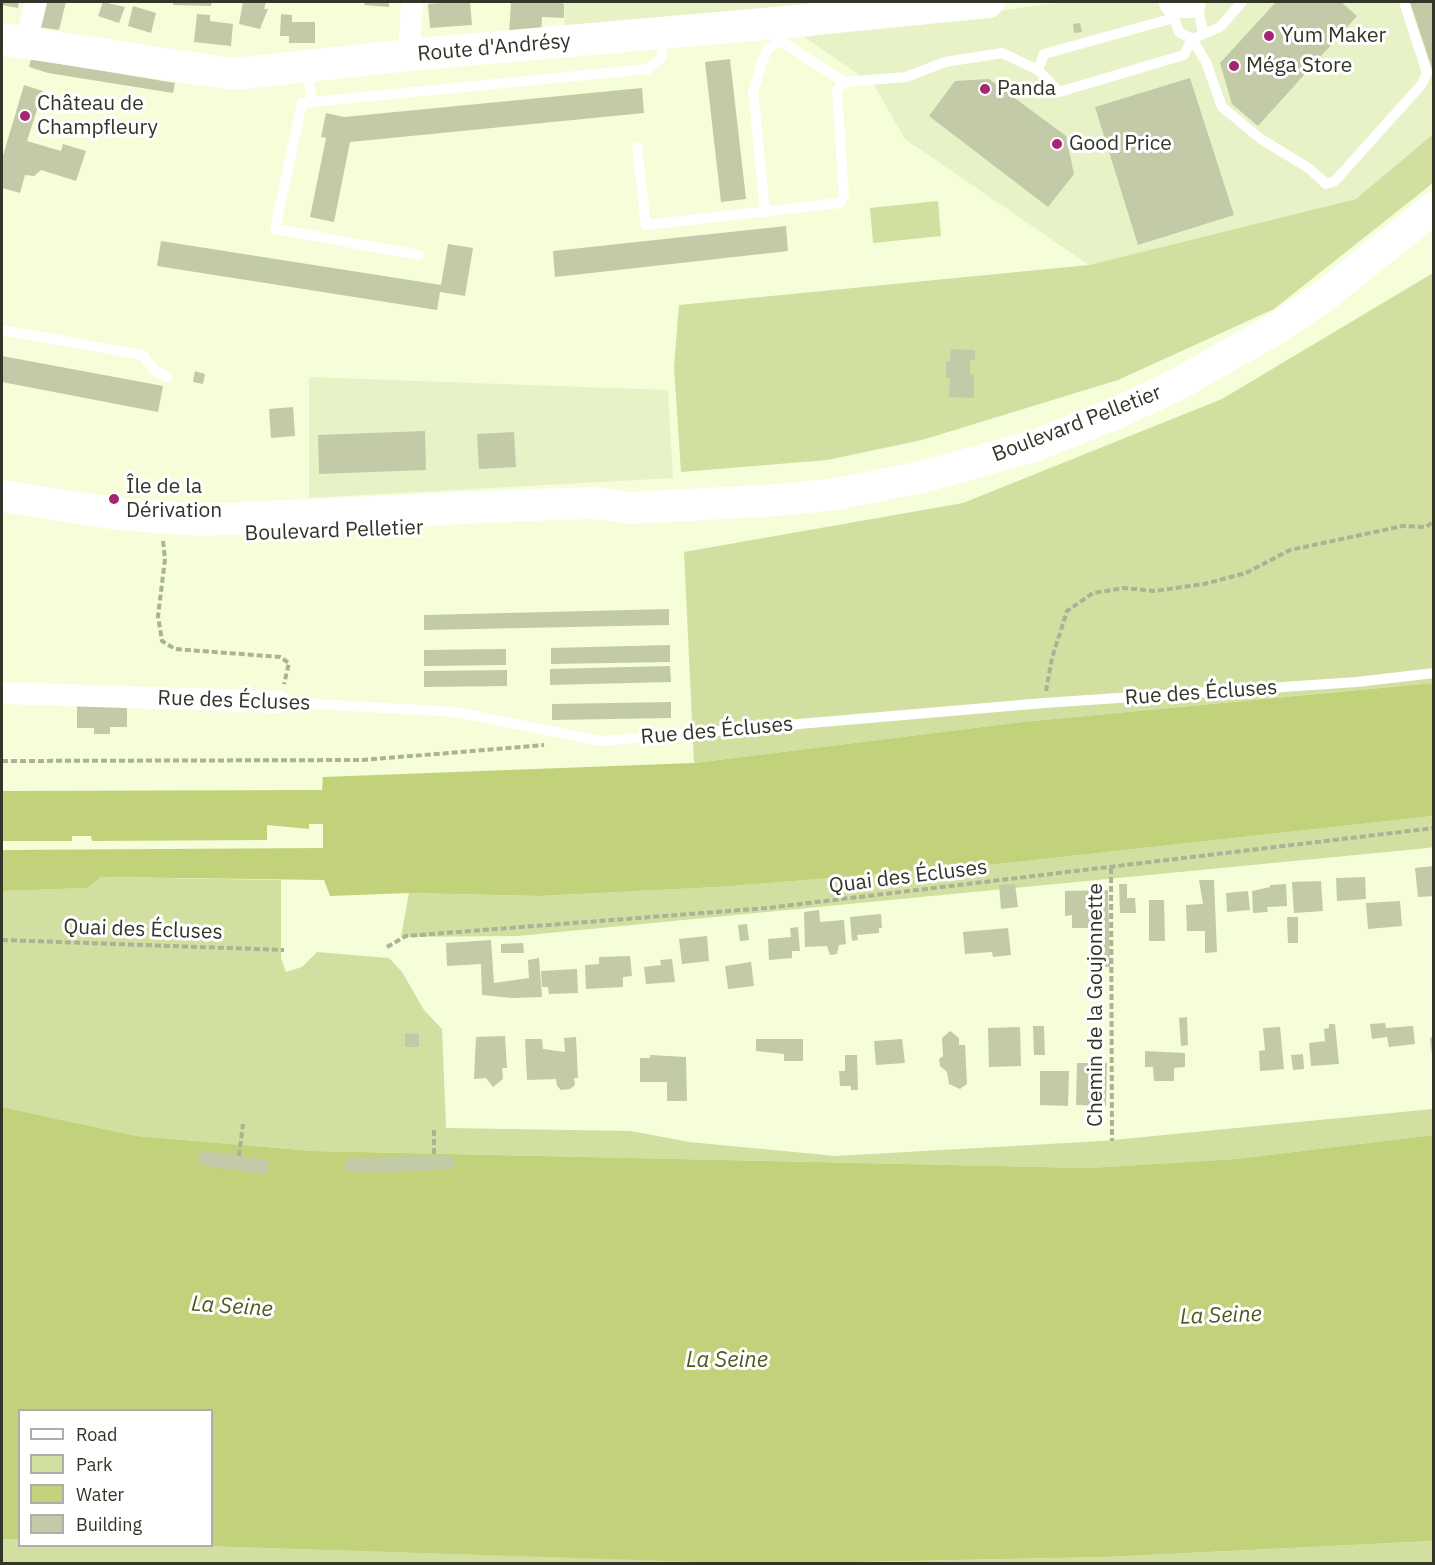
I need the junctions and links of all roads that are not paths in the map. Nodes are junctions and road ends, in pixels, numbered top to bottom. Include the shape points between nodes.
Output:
1 (36, 2) edge
2 (412, 2) edge
3 (988, 2) edge
4 (1197, 2) edge
5 (1242, 2) edge
6 (1404, 2) edge
7 (1179, 6) edge
8 (777, 32) junction
9 (665, 33) junction
10 (1203, 33) junction
11 (1192, 39) junction
12 (14, 41) edge
13 (409, 55) junction
14 (307, 67) junction
15 (1038, 70) junction
16 (844, 82) junction
17 (312, 102) junction
18 (637, 147) dead end
19 (1434, 208) edge
20 (765, 212) junction
21 (419, 255) dead end
22 (2, 330) edge
23 (167, 376) dead end
24 (2, 496) edge
25 (2, 506) edge
26 (631, 508) junction
27 (1434, 673) edge
28 (2, 693) edge
29 (280, 702) joint

1 - 12 street
2 - 13 street
3 - 8 main road, Route d'Andrésy
4 - 10 lane
5 - 10 lane via 1220,27
6 - 11 lane via 1426,73 1422,84 1335,181 1326,184 1222,108 1206,62
7 - 11 lane via 1179,32
7 - 15 lane via 1044,54
8 - 9 main road, Route d'Andrésy
8 - 16 lane
8 - 20 lane via 766,51 753,91
9 - 13 main road, Route d'Andrésy
9 - 17 lane via 661,58 648,69
10 - 11 lane
11 - 15 lane via 1184,55 1059,92
12 - 14 main road, Route d'Andrésy via 225,74
13 - 14 main road, Route d'Andrésy
14 - 17 lane
15 - 16 lane via 1002,53 945,62 906,77
16 - 20 lane via 837,90 844,196 840,203
17 - 21 lane via 302,103 275,229
18 - 20 lane via 646,225
19 - 26 main road, Boulevard Pelletier via 1324,296 1277,328 1148,399 1034,446 922,477 836,494
22 - 23 lane via 143,355 154,370
24 - 26 main road, Boulevard Pelletier via 107,513 200,520 593,503
25 - 26 main road, Boulevard Pelletier via 163,531 221,535 530,524 595,518
27 - 29 lane, Rue des Écluses via 601,741 455,712
28 - 29 street, Rue des Écluses

